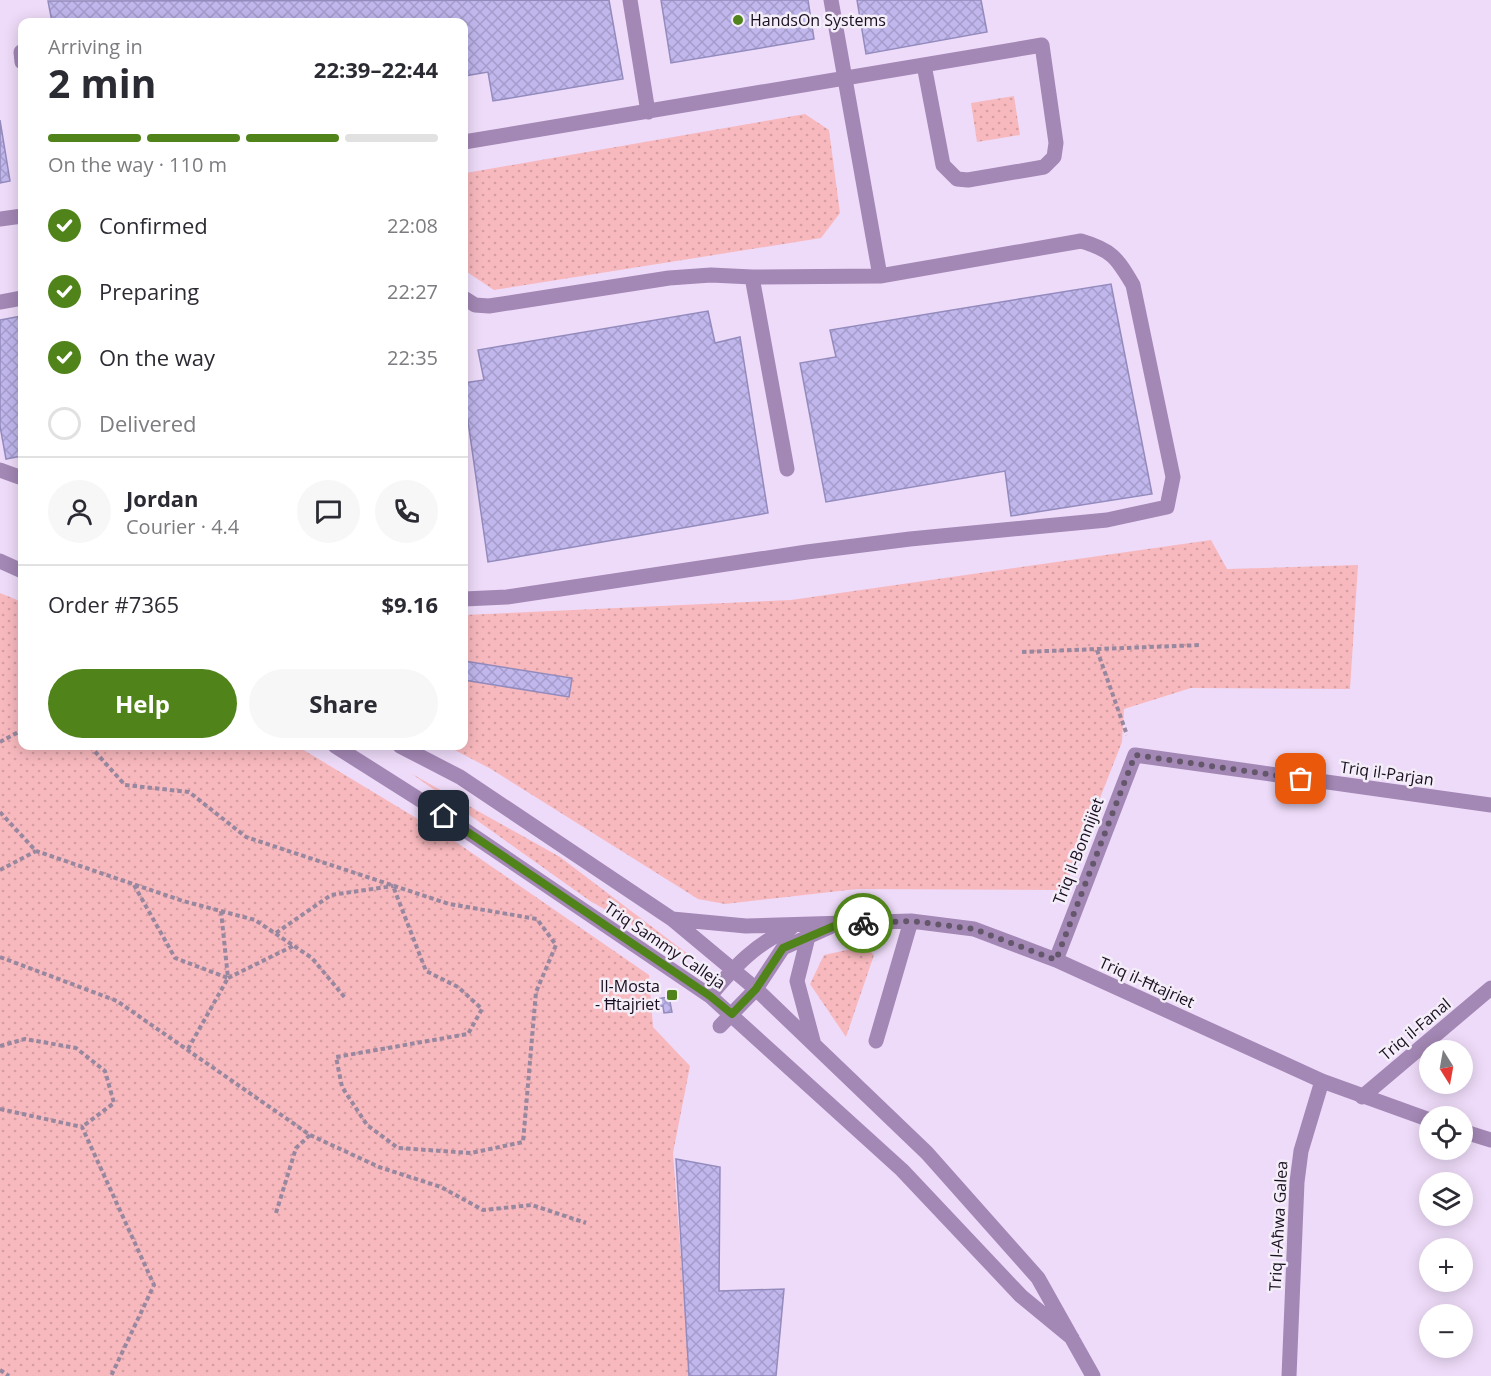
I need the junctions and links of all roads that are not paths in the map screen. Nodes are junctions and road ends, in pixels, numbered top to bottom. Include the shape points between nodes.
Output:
1 (630, 0) edge
2 (831, 0) edge
3 (924, 65) junction
4 (846, 79) junction
5 (648, 112) junction
6 (468, 141) edge
7 (18, 217) edge
8 (0, 219) edge
9 (880, 276) junction
10 (752, 278) junction
11 (18, 299) edge
12 (468, 301) edge
13 (0, 302) edge
14 (787, 469) dead end
15 (0, 470) edge
16 (18, 477) edge
17 (0, 561) edge
18 (18, 569) edge
19 (468, 599) edge
20 (341, 750) edge
21 (408, 750) edge
22 (1135, 755) joint
23 (1491, 806) edge
24 (672, 919) junction
25 (911, 921) junction
26 (839, 924) junction
27 (796, 925) junction
28 (808, 937) junction
29 (1056, 960) junction
30 (733, 968) junction
31 (1491, 988) edge
32 (756, 989) junction
33 (710, 996) junction
34 (732, 1014) junction
35 (720, 1026) dead end
36 (876, 1041) dead end
37 (814, 1042) junction
38 (1322, 1081) junction
39 (1362, 1097) junction
40 (1419, 1116) edge
41 (1473, 1134) edge
42 (1491, 1140) edge
43 (1072, 1338) junction
44 (1093, 1376) edge
45 (1289, 1376) edge

1 - 5 street
2 - 4 street
3 - 3 street via 943,165 957,179 1031,171 1044,167 1054,157 1056,143 1042,45
3 - 4 street
4 - 5 street
4 - 9 street
5 - 6 street
7 - 8 street
9 - 10 street
9 - 19 street via 1081,241 1101,247 1119,260 1133,285 1173,477 1167,507 1107,520 910,539 507,597
10 - 12 street via 669,278 489,306
10 - 14 street
11 - 13 street
15 - 16 street
17 - 18 street
20 - 33 street, Triq Sammy Calleja
21 - 24 street, Triq Sammy Calleja via 460,777
22 - 23 street, Triq il-Parjan
22 - 29 street, Triq il-Bonnijiet
24 - 27 street, Triq il-Ħtajriet via 746,926
24 - 30 street, Triq Sammy Calleja
25 - 26 street, Triq il-Ħtajriet
25 - 29 street, Triq il-Ħtajriet via 974,929
25 - 36 street
26 - 27 street, Triq il-Ħtajriet
26 - 28 street, Triq il-Ħtajriet
27 - 30 street, Triq il-Ħtajriet via 770,937
28 - 32 street, Triq il-Ħtajriet via 783,948
28 - 37 street via 796,981
29 - 38 street, Triq il-Ħtajriet
30 - 32 street, Triq Sammy Calleja
30 - 33 street, Triq il-Ħtajriet
31 - 39 street, Triq il-Fanal
32 - 34 street, Triq il-Ħtajriet
32 - 37 street, Triq Sammy Calleja
33 - 34 street, Triq Sammy Calleja
34 - 35 street, Triq il-Ħtajriet
34 - 43 street, Triq Sammy Calleja via 902,1170 1021,1296
37 - 43 street, Triq Sammy Calleja via 927,1153 1038,1278
38 - 39 street, Triq il-Ħtajriet
38 - 45 street, Triq l-Aħwa Galea via 1301,1151 1297,1182
39 - 40 street, Triq il-Ħtajriet
41 - 42 street
43 - 44 street, Triq Sammy Calleja

